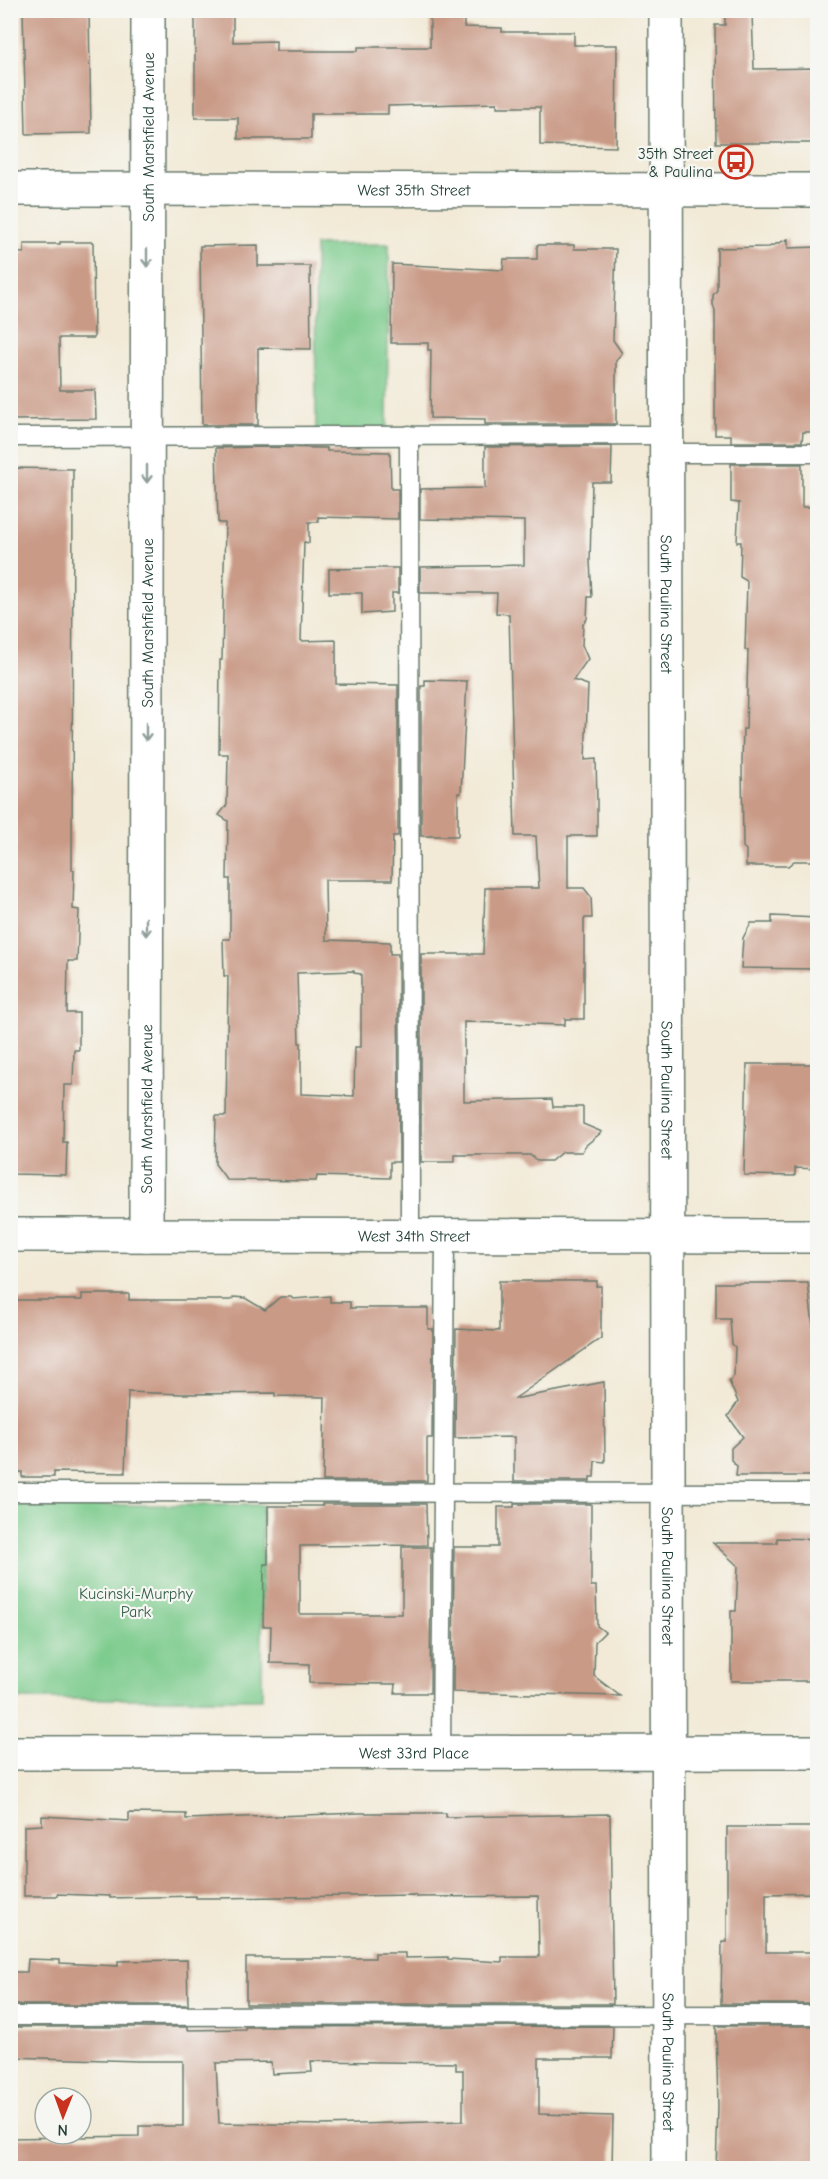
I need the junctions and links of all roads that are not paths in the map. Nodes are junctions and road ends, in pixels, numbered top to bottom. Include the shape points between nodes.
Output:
1 (148, 10) edge
2 (666, 10) edge
3 (10, 189) edge
4 (147, 189) junction
5 (666, 190) junction
6 (818, 190) edge
7 (409, 435) junction
8 (147, 436) junction
9 (10, 437) edge
10 (667, 444) junction
11 (818, 453) edge
12 (10, 1235) edge
13 (146, 1235) junction
14 (410, 1236) junction
15 (445, 1236) junction
16 (818, 1236) edge
17 (668, 1237) junction
18 (10, 1492) edge
19 (442, 1493) junction
20 (668, 1493) junction
21 (818, 1493) edge
22 (441, 1752) junction
23 (668, 1752) junction
24 (818, 1752) edge
25 (10, 1753) edge
26 (818, 2015) edge
27 (10, 2016) edge
28 (668, 2016) junction
29 (669, 2169) edge

1 - 4 street, South Marshfield Avenue
2 - 5 street, South Paulina Street
3 - 4 street, West 35th Street
4 - 5 street, West 35th Street
4 -> 8 street, South Marshfield Avenue
5 - 6 street, West 35th Street
5 - 10 street, South Paulina Street
7 - 8 lane
7 - 10 lane
7 - 14 lane
8 - 9 lane
8 -> 13 street, South Marshfield Avenue
10 - 11 lane
10 - 17 street, South Paulina Street
12 - 13 street, West 34th Street
13 - 14 street, West 34th Street
14 - 15 street, West 34th Street
15 - 17 street, West 34th Street
15 - 19 lane
16 - 17 street, West 34th Street
17 - 20 street, South Paulina Street
18 - 19 lane
19 - 20 lane
19 - 22 lane
20 - 21 lane
20 - 23 street, South Paulina Street
22 - 23 street, West 33rd Place
22 - 25 street, West 33rd Place
23 - 24 street, West 33rd Place
23 - 28 street, South Paulina Street
26 - 28 lane
27 - 28 lane
28 - 29 street, South Paulina Street

